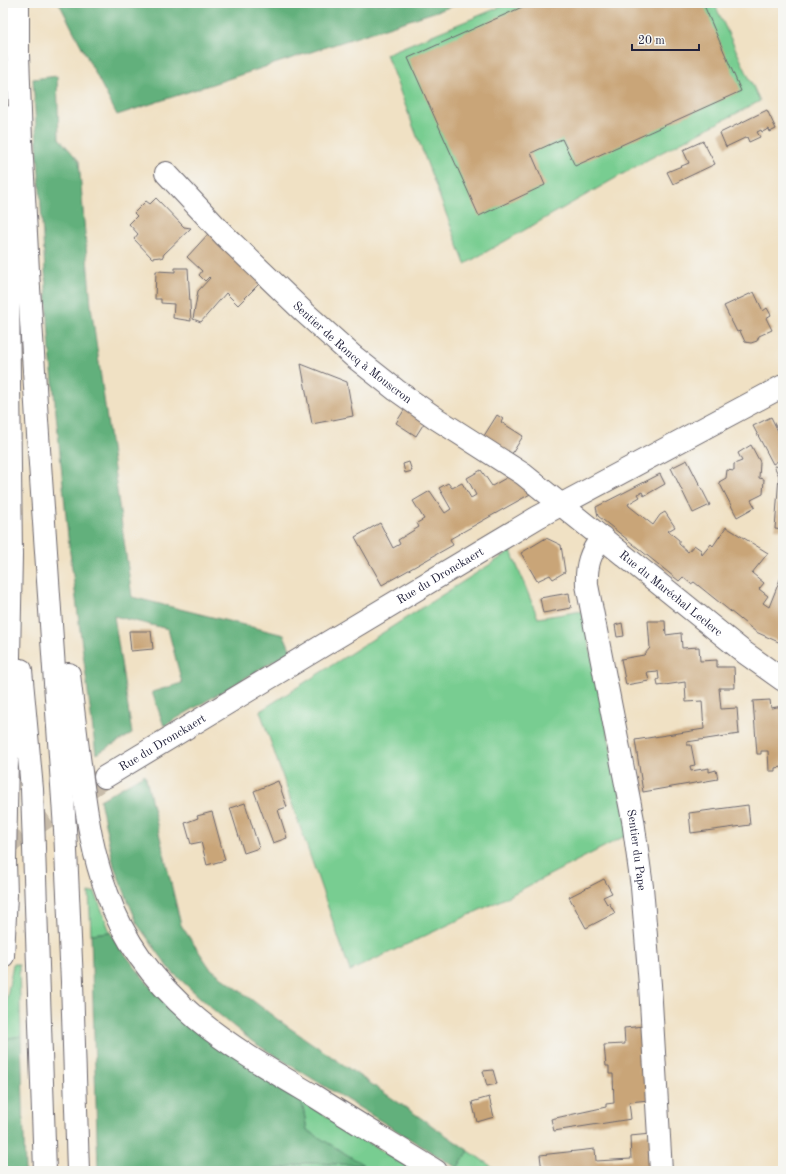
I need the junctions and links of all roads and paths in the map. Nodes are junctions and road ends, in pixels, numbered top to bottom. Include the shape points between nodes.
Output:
1 (4, 3) edge
2 (18, 3) edge
3 (166, 173) dead end
4 (783, 386) edge
5 (37, 420) junction
6 (561, 504) junction
7 (602, 537) junction
8 (11, 555) junction
9 (783, 680) edge
10 (105, 777) tunnel mouth
11 (3, 956) edge
12 (45, 1171) edge
13 (78, 1171) edge
14 (436, 1171) edge
15 (660, 1171) edge

1 - 8 main road
2 - 5 main road via 21,141
3 - 6 main road, Sentier de Roncq à Mouscron via 230,240 353,356 415,404 523,474
4 - 6 main road, Rue du Dronckaert
5 - 13 main road via 65,829
5 - 14 main road via 85,802 97,861 107,894 132,946 171,995 197,1019 260,1063
6 - 7 main road, Rue du Maréchal Leclerc
6 - 10 main road, Rue du Dronckaert
7 - 9 main road, Rue du Maréchal Leclerc via 745,653
7 - 15 main road, Sentier du Pape via 593,548 586,576 633,820 642,887
8 - 11 main road
8 - 12 main road via 32,789

